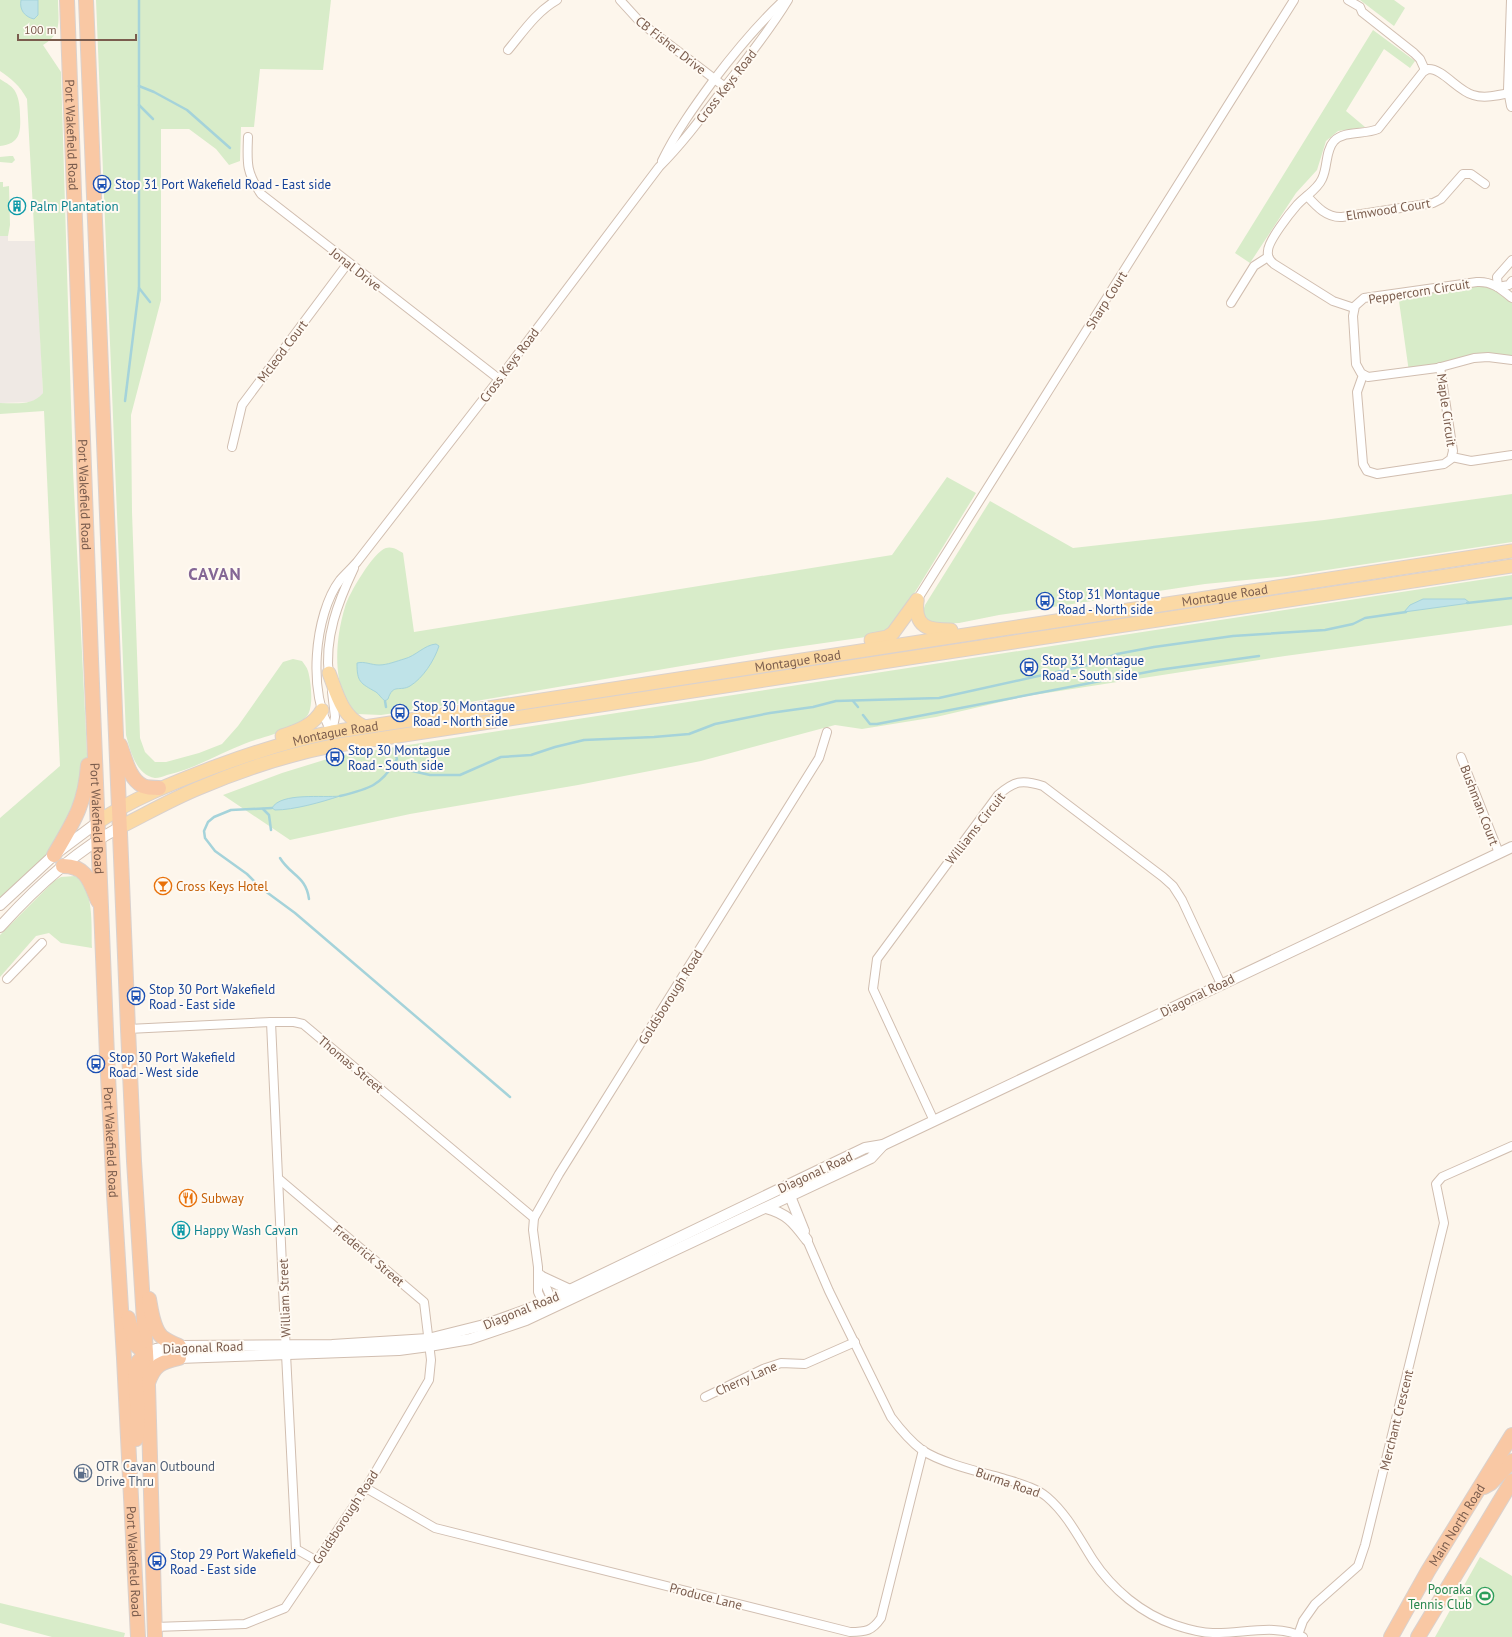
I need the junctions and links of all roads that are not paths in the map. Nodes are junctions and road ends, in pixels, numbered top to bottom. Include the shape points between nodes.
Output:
1 (67, 0) edge
2 (86, 0) edge
3 (557, 0) edge
4 (620, 0) edge
5 (784, 0) edge
6 (788, 0) edge
7 (1294, 0) edge
8 (1348, 0) edge
9 (1512, 0) edge
10 (508, 50) dead end
11 (1425, 70) junction
12 (715, 80) junction
13 (724, 87) junction
14 (1510, 93) junction
15 (1512, 106) edge
16 (248, 138) dead end
17 (659, 167) junction
18 (1485, 184) dead end
19 (1307, 196) junction
20 (1268, 257) junction
21 (1512, 260) edge
22 (348, 263) junction
23 (1512, 281) edge
24 (1498, 287) junction
25 (1512, 298) edge
26 (1231, 303) dead end
27 (1354, 308) junction
28 (1512, 360) edge
29 (1440, 367) junction
30 (1363, 375) junction
31 (500, 379) junction
32 (232, 447) dead end
33 (1512, 455) edge
34 (1452, 457) junction
35 (1512, 551) edge
36 (357, 562) junction
37 (1512, 566) edge
38 (917, 600) junction
39 (984, 631) junction
40 (811, 658) junction
41 (329, 674) junction
42 (93, 705) junction
43 (322, 710) junction
44 (363, 726) junction
45 (332, 732) junction
46 (418, 732) junction
47 (827, 732) dead end
48 (116, 733) junction
49 (290, 756) junction
50 (1462, 757) dead end
51 (220, 766) junction
52 (159, 788) junction
53 (119, 808) junction
54 (98, 822) junction
55 (120, 827) junction
56 (99, 838) junction
57 (1512, 847) edge
58 (1499, 853) junction
59 (54, 854) junction
60 (63, 866) junction
61 (0, 905) edge
62 (102, 909) junction
63 (0, 927) edge
64 (42, 943) dead end
65 (6, 979) dead end
66 (1221, 984) junction
67 (271, 1022) junction
68 (128, 1029) junction
69 (107, 1056) junction
70 (934, 1121) junction
71 (132, 1125) junction
72 (883, 1145) junction
73 (1512, 1146) edge
74 (112, 1152) junction
75 (279, 1178) junction
76 (765, 1196) junction
77 (790, 1196) junction
78 (766, 1208) junction
79 (534, 1218) junction
80 (807, 1240) junction
81 (139, 1251) junction
82 (540, 1272) junction
83 (121, 1289) junction
84 (570, 1290) junction
85 (549, 1304) junction
86 (855, 1342) junction
87 (428, 1343) junction
88 (286, 1350) junction
89 (179, 1352) junction
90 (146, 1354) junction
91 (148, 1385) junction
92 (705, 1397) dead end
93 (1512, 1435) edge
94 (923, 1450) junction
95 (1512, 1461) edge
96 (1512, 1481) edge
97 (366, 1488) junction
98 (131, 1490) junction
99 (1477, 1491) junction
100 (317, 1561) junction
101 (155, 1632) edge
102 (1301, 1636) edge
103 (138, 1637) edge
104 (1391, 1637) edge
105 (1418, 1637) edge

1 - 42 highway, Port Wakefield Road
2 - 48 highway, Port Wakefield Road
3 - 10 street via 533,19
4 - 12 street, CB Fisher Drive via 641,23
5 - 12 street, Cross Keys Road via 751,32
6 - 13 street, Cross Keys Road via 776,21
7 - 38 street, Sharp Court
8 - 11 street via 1414,52
9 - 14 street
11 - 14 street via 1438,71 1463,91 1473,95 1484,97
11 - 19 street via 1378,129 1345,135 1335,140 1329,152 1325,174
12 - 13 street, CB Fisher Drive
12 - 17 street, Cross Keys Road via 687,116
13 - 17 street, Cross Keys Road via 677,149
14 - 15 street
16 - 22 street, Jonal Drive via 247,161 251,179 261,194
17 - 31 street, Cross Keys Road
18 - 19 street, Elmwood Court via 1471,174 1463,174 1441,199 1433,203 1342,217 1330,215 1317,207
19 - 20 street via 1280,228 1269,247
20 - 26 street via 1254,266
20 - 27 street via 1274,264 1333,301
21 - 24 street via 1497,277
22 - 31 street, Jonal Drive
22 - 32 street, Mcleod Court via 242,405
23 - 24 street via 1509,285
24 - 25 street, Peppercorn Circuit
24 - 27 street, Peppercorn Circuit via 1490,282 1477,282 1364,298
27 - 30 street, Peppercorn Circuit via 1352,316 1356,364
28 - 29 street via 1474,358
29 - 30 street via 1372,378
29 - 34 street, Maple Circuit
30 - 34 street, Maple Circuit via 1357,392 1366,470 1376,474 1444,464
31 - 36 street, Cross Keys Road
33 - 34 street via 1470,462
35 - 39 main road, Montague Road
36 - 41 street, Cross Keys Road via 334,616 329,644
36 - 43 street, Cross Keys Road via 340,580 321,625 316,668
37 - 46 main road, Montague Road
38 - 39 main road via 918,618 925,627 937,630
38 - 40 main road via 890,636 857,642
39 - 40 main road, Montague Road
40 - 44 main road, Montague Road
41 - 44 main road via 348,716
41 - 45 street, Cross Keys Road via 335,717
42 - 54 highway, Port Wakefield Road
42 - 59 highway via 85,792 78,814
43 - 45 street, Cross Keys Road
43 - 51 main road via 316,719 302,729 248,748
44 - 45 main road, Montague Road
45 - 46 main road via 342,737
45 - 49 main road via 328,737
45 - 51 main road, Montague Road via 273,746
46 - 49 main road, Montague Road via 332,746
47 - 79 street, Goldsborough Road via 819,758
48 - 52 highway via 136,780 146,787
48 - 53 highway, Port Wakefield Road
49 - 55 main road, Montague Road via 198,788
50 - 58 street, Bushman Court
51 - 52 main road, Montague Road
52 - 53 main road, Montague Road
53 - 54 main road, Montague Road
53 - 55 highway, Port Wakefield Road
54 - 56 highway, Port Wakefield Road
54 - 59 street
55 - 56 street
55 - 68 highway, Port Wakefield Road
56 - 60 street
56 - 62 highway, Port Wakefield Road
57 - 58 street, Diagonal Road
58 - 66 street, Diagonal Road
59 - 61 street
60 - 62 highway via 75,867 83,872
60 - 63 street
62 - 69 highway, Port Wakefield Road
64 - 65 street
66 - 70 street, Diagonal Road
66 - 70 street, Williams Circuit via 1182,900 1164,876 1043,786 1019,781 1008,786 998,795 877,959 873,989
67 - 68 street, Thomas Street
67 - 75 street, William Street
67 - 79 street, Thomas Street via 303,1024
68 - 69 highway via 119,1032
68 - 71 highway, Port Wakefield Road
69 - 74 highway, Port Wakefield Road
70 - 72 street, Diagonal Road
71 - 74 highway via 126,1151
71 - 81 highway, Port Wakefield Road
72 - 76 street, Diagonal Road via 865,1148
72 - 77 street, Diagonal Road via 871,1158
73 - 102 street, Merchant Crescent via 1442,1177 1436,1184 1444,1222 1365,1545 1358,1566 1315,1604 1303,1621
74 - 83 highway, Port Wakefield Road
75 - 87 street, Frederick Street via 424,1302
75 - 88 street, William Street
76 - 77 street
76 - 84 street, Diagonal Road
77 - 78 street, Diagonal Road
77 - 80 street
78 - 80 street via 790,1218
78 - 85 street, Diagonal Road
79 - 82 street via 533,1230
80 - 86 street, Burma Road
81 - 89 highway via 156,1325 162,1337
81 - 90 highway, Port Wakefield Road
82 - 84 street
82 - 85 street
83 - 90 highway via 136,1345
83 - 98 highway, Port Wakefield Road
84 - 85 street, Diagonal Road
85 - 87 street, Diagonal Road via 526,1320 470,1339
86 - 92 street, Cherry Lane via 806,1364 781,1362 763,1368
86 - 94 street, Burma Road via 891,1417
87 - 88 street, Diagonal Road
87 - 97 street, Goldsborough Road via 431,1360 429,1380
88 - 89 street, Diagonal Road
88 - 100 street, William Street via 296,1549
89 - 90 street, Diagonal Road via 153,1357
89 - 91 highway via 151,1373
90 - 91 highway, Port Wakefield Road
90 - 98 highway via 138,1362 135,1372 138,1418
91 - 101 highway, Port Wakefield Road
93 - 99 highway, Main North Road
94 - 97 street, Produce Lane via 881,1618 875,1626 864,1632 850,1632 435,1528
94 - 102 street, Burma Road via 945,1460 1025,1485 1046,1495 1063,1512 1095,1562 1122,1594 1153,1616 1174,1625 1212,1633 1278,1630
95 - 99 highway via 1492,1483
96 - 105 highway, Main North Road
97 - 100 street, Goldsborough Road
98 - 103 highway, Port Wakefield Road
99 - 104 highway, Main North Road via 1424,1577
100 - 101 street, Goldsborough Road via 285,1608 245,1624

